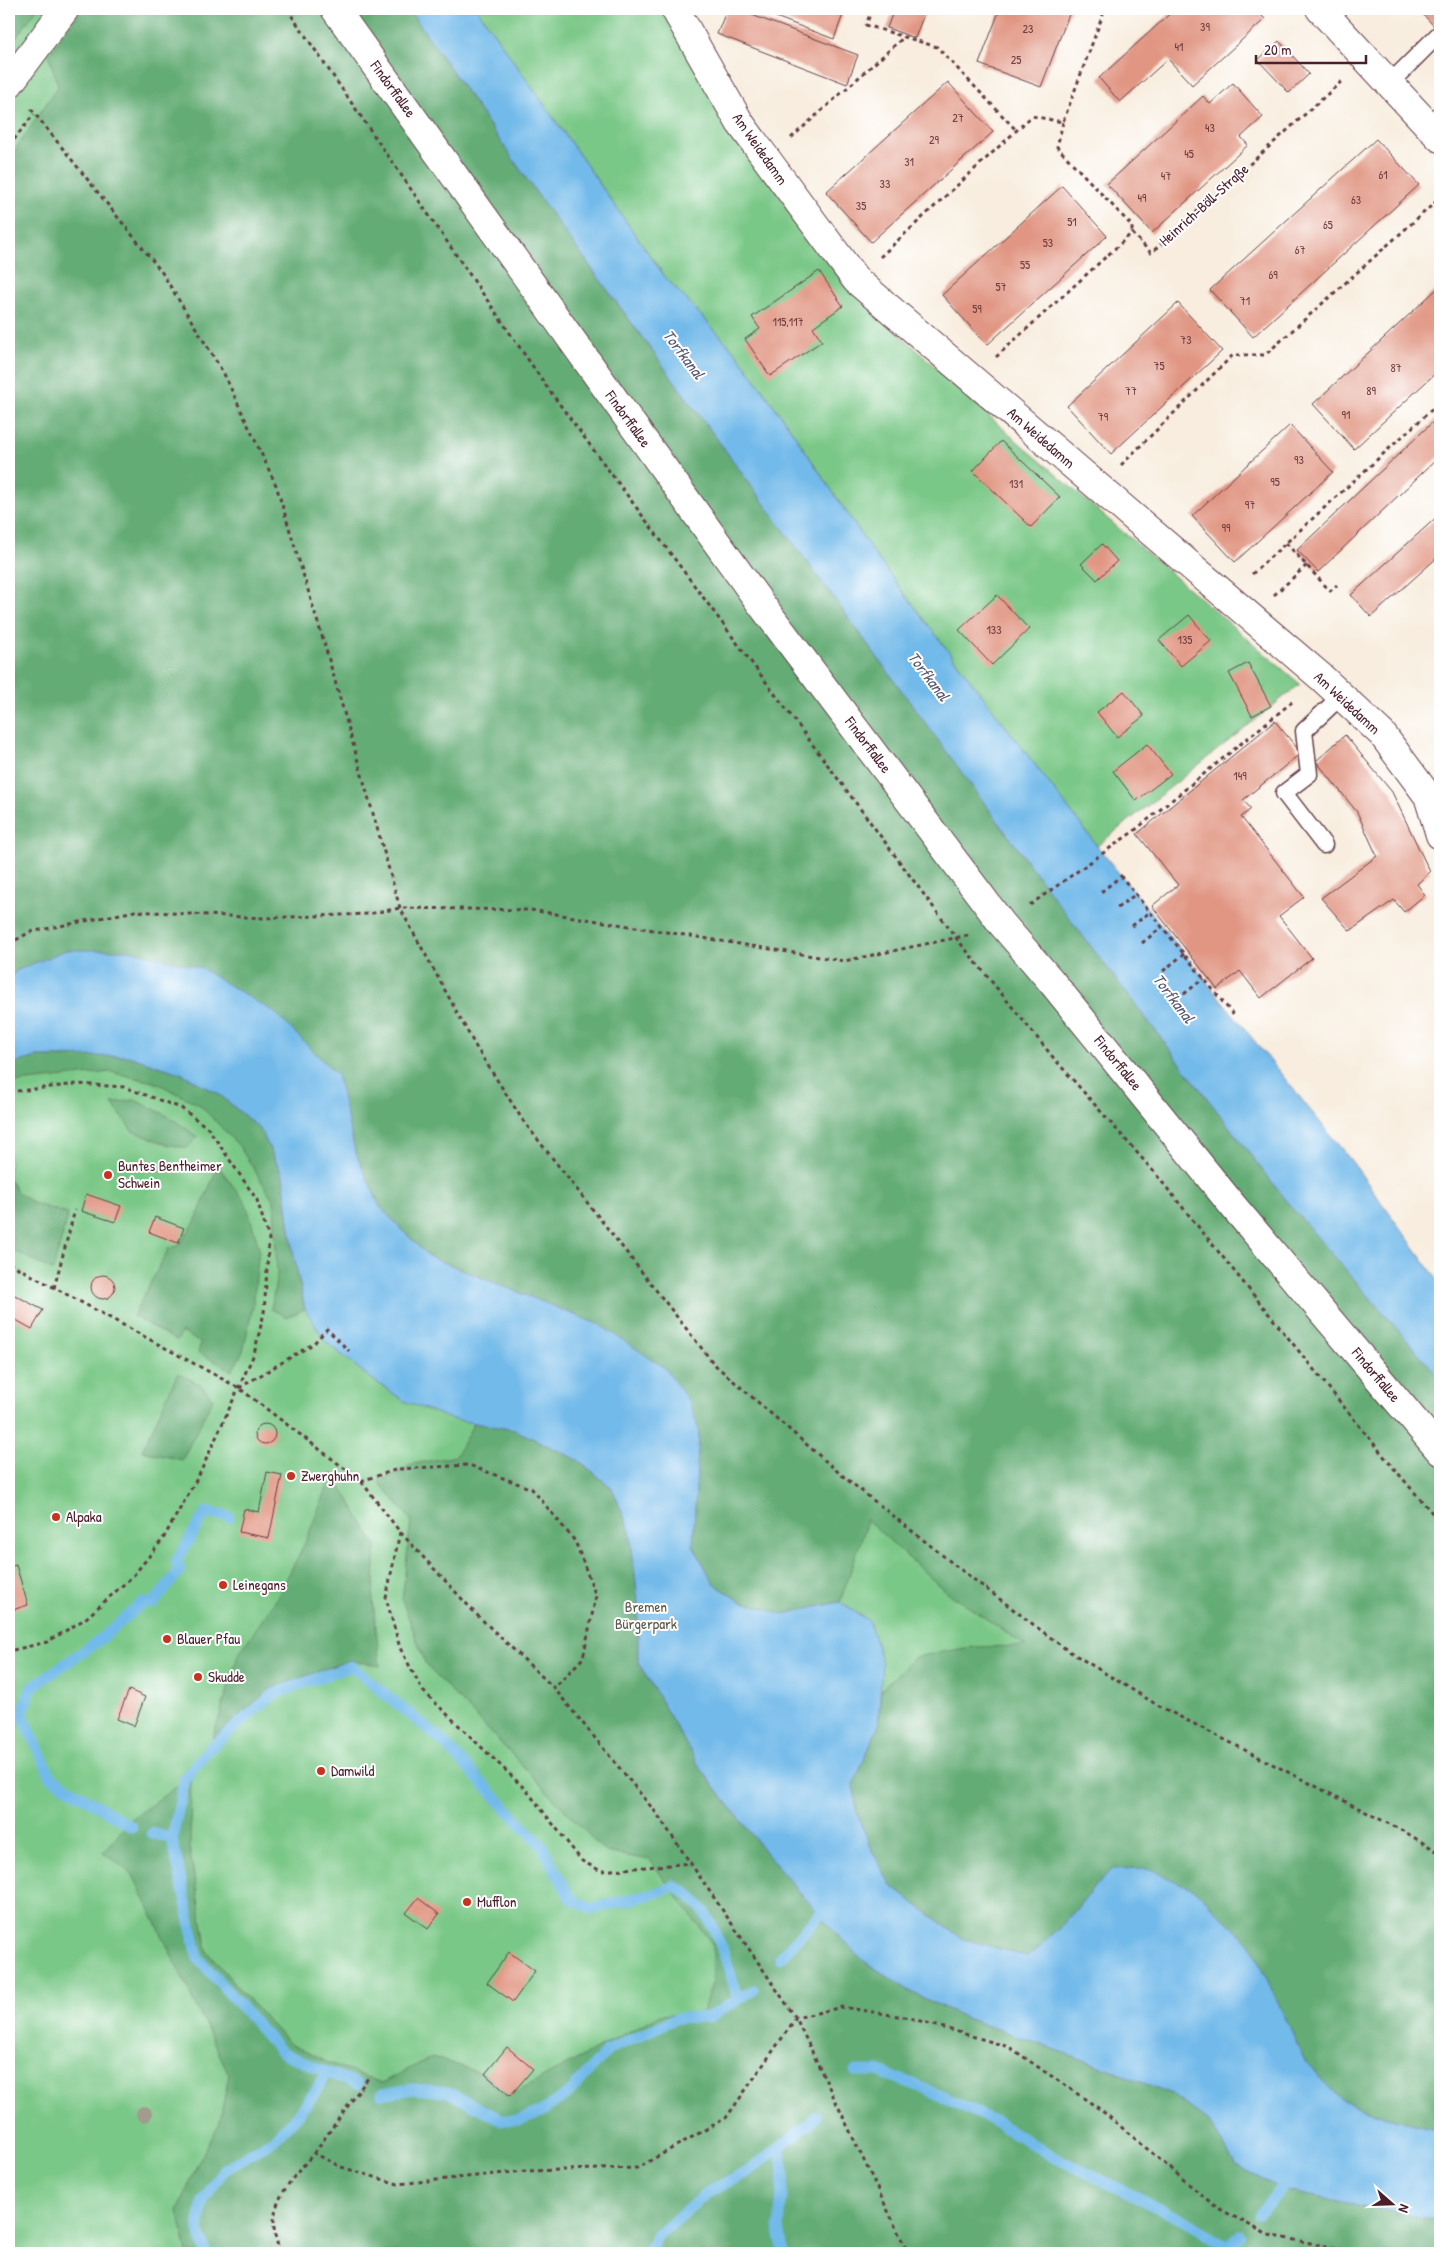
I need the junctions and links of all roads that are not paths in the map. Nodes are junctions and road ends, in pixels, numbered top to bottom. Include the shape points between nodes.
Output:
1 (66, 9) edge
2 (335, 9) edge
3 (675, 9) edge
4 (1320, 9) edge
5 (1440, 33) edge
6 (11, 81) edge
7 (1389, 84) junction
8 (1440, 138) edge
9 (1341, 696) junction
10 (1440, 835) edge
11 (1324, 845) dead end
12 (1440, 1451) edge

1 - 6 street
2 - 12 street, Findorffallee via 758,600 1002,924 1233,1206
3 - 9 street, Am Weidedamm via 740,123 856,280
4 - 7 street
5 - 7 lane
7 - 8 street
9 - 10 street, Am Weidedamm via 1382,734 1428,796
9 - 11 lane via 1304,731 1308,774 1284,793

